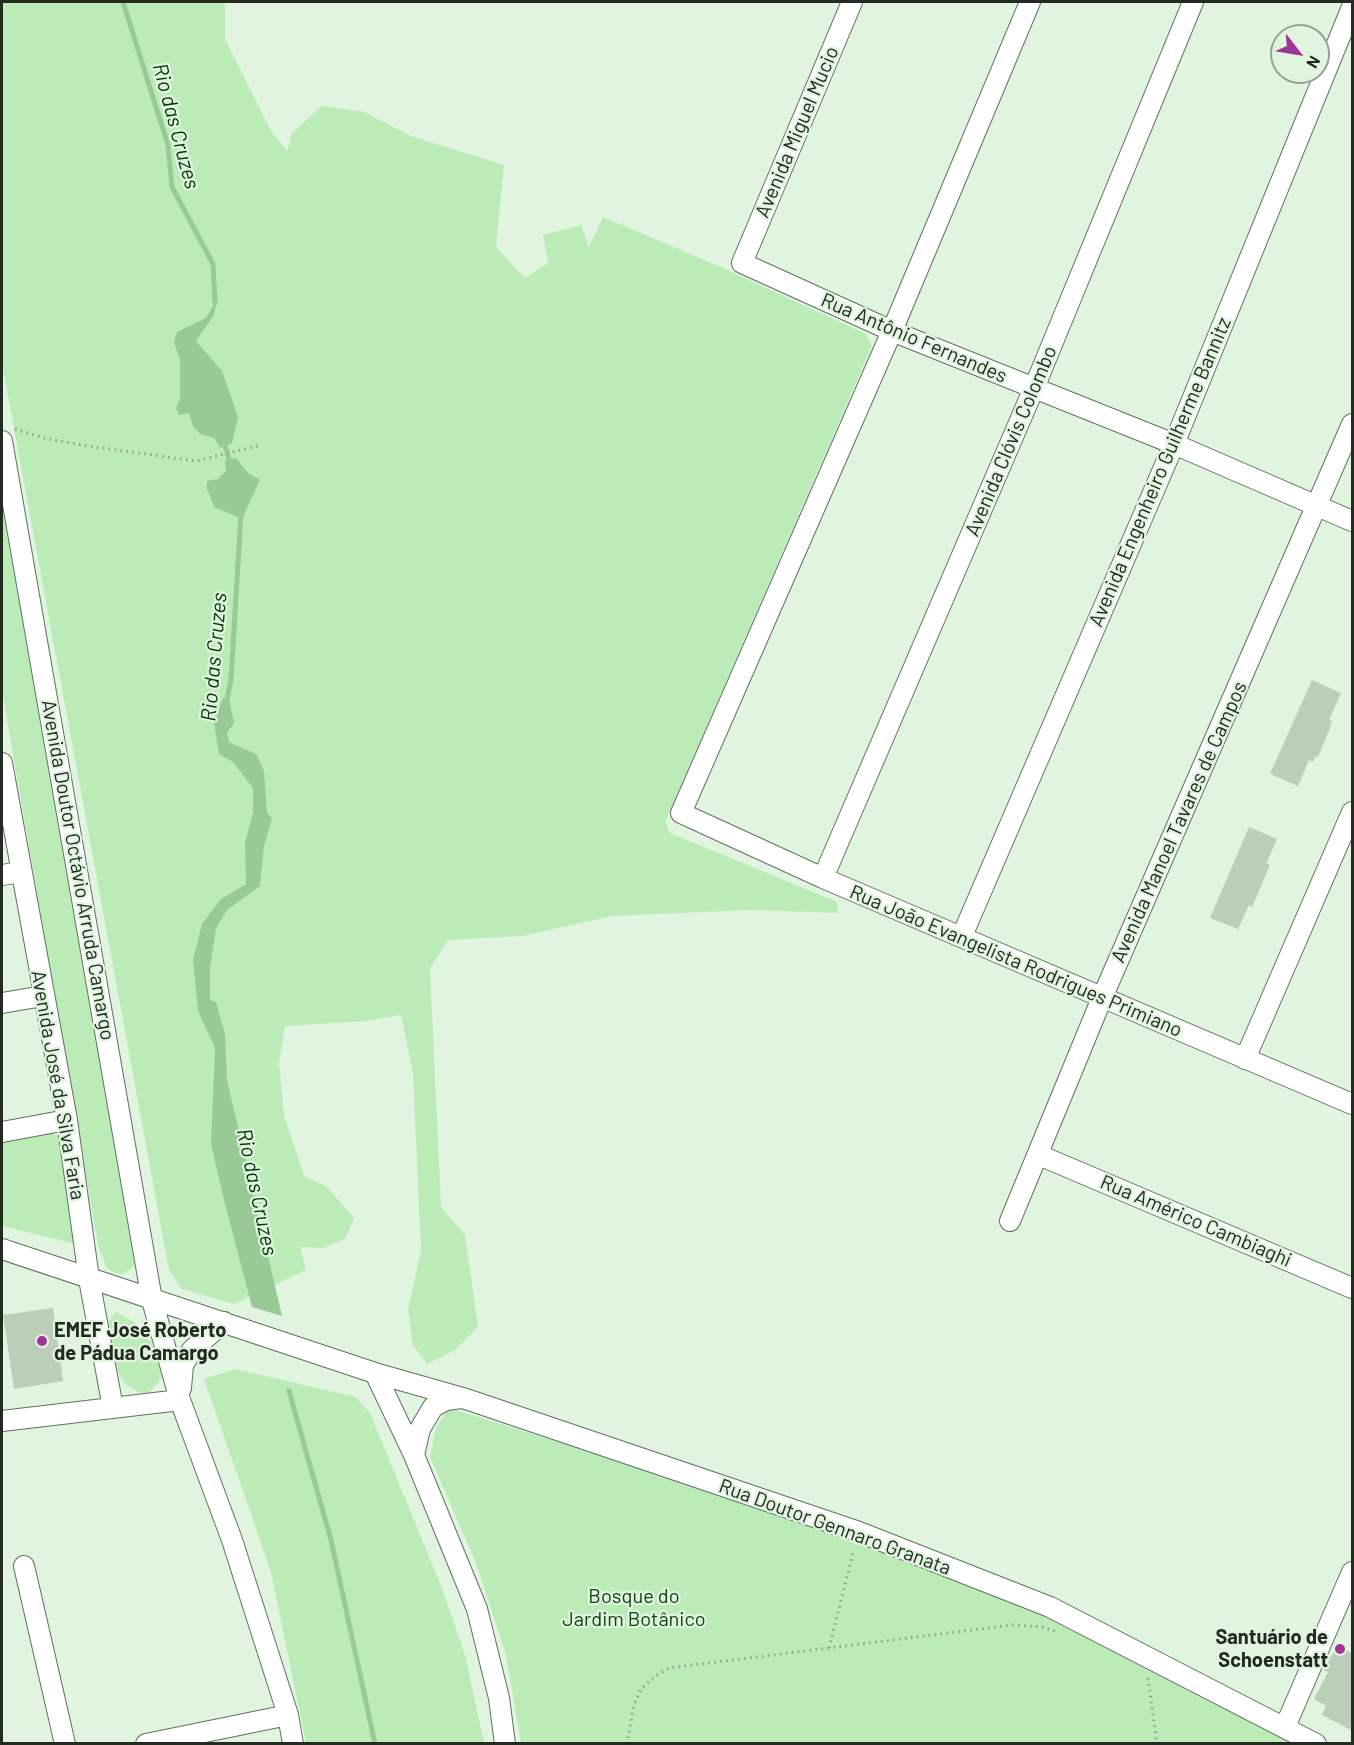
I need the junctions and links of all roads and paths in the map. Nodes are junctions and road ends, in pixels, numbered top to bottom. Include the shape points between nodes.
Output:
1 (852, 2) edge
2 (1030, 2) edge
3 (1193, 2) edge
4 (1353, 7) edge
5 (742, 263) joint
6 (892, 331) junction
7 (1034, 388) junction
8 (1353, 424) edge
9 (7, 435) edge
10 (1173, 444) junction
11 (262, 446) dead end
12 (1318, 507) junction
13 (1353, 522) edge
14 (2, 763) edge
15 (1353, 812) edge
16 (11, 873) edge
17 (823, 878) junction
18 (962, 936) junction
19 (43, 996) junction
20 (1102, 998) junction
21 (2, 1003) edge
22 (1245, 1059) junction
23 (1353, 1104) edge
24 (67, 1120) junction
25 (2, 1132) edge
26 (1039, 1155) junction
27 (1010, 1221) dead end
28 (2, 1249) edge
29 (89, 1279) junction
30 (1353, 1288) edge
31 (152, 1300) junction
32 (230, 1323) junction
33 (375, 1373) junction
34 (462, 1398) junction
35 (180, 1400) junction
36 (113, 1408) junction
37 (2, 1420) edge
38 (414, 1455) junction
39 (859, 1532) junction
40 (24, 1566) dead end
41 (1353, 1572) edge
42 (1056, 1632) dead end
43 (829, 1648) junction
44 (1137, 1673) dead end
45 (1148, 1678) junction
46 (1158, 1684) dead end
47 (288, 1715) junction
48 (1285, 1726) junction
49 (65, 1743) edge
50 (146, 1743) edge
51 (293, 1743) edge
52 (505, 1743) edge
53 (627, 1743) edge
54 (1157, 1743) edge
55 (1316, 1743) edge

1 - 5 street, Avenida Miguel Mucio
2 - 6 street
3 - 7 street, Avenida Clóvis Colombo
4 - 10 street, Avenida Engenheiro Guilherme Bannitz
5 - 6 street, Rua Antônio Fernandes
6 - 7 street, Rua Antônio Fernandes
6 - 17 street, Rua João Evangelista Rodrigues Primiano via 681,813
7 - 10 street, Rua Antônio Fernandes
7 - 17 street, Avenida Clóvis Colombo
8 - 12 street, Avenida Manoel Tavares de Campos
9 - 11 path via 196,461
9 - 31 street, Avenida Doutor Octávio Arruda Camargo
10 - 12 street, Rua Antônio Fernandes
10 - 18 street, Avenida Engenheiro Guilherme Bannitz
12 - 13 street, Rua Antônio Fernandes
12 - 20 street, Avenida Manoel Tavares de Campos
14 - 16 street, Avenida José da Silva Faria
15 - 22 street
16 - 19 street, Avenida José da Silva Faria
17 - 18 street, Rua João Evangelista Rodrigues Primiano
18 - 20 street, Rua João Evangelista Rodrigues Primiano
19 - 21 street
19 - 24 street, Avenida José da Silva Faria
20 - 22 street, Rua João Evangelista Rodrigues Primiano
20 - 26 street, Avenida Manoel Tavares de Campos
22 - 23 street, Rua João Evangelista Rodrigues Primiano
24 - 25 street
24 - 29 street, Avenida José da Silva Faria
26 - 27 street, Avenida Manoel Tavares de Campos
26 - 30 street, Rua Américo Cambiaghi
28 - 29 street
29 - 31 street
29 - 36 street, Avenida José da Silva Faria
31 - 32 street
31 - 35 street, Avenida Doutor Octávio Arruda Camargo
32 - 33 street, Rua Doutor Gennaro Granata
32 - 35 street via 192,1350 183,1365
33 - 34 street, Rua Doutor Gennaro Granata
33 - 38 street
34 - 38 street via 433,1407 420,1429
34 - 39 street, Rua Doutor Gennaro Granata
35 - 36 street
35 - 47 street, Avenida Doutor Octávio Arruda Camargo via 232,1540
36 - 37 street
38 - 52 street via 477,1609 499,1698
39 - 43 path
39 - 48 street, Rua Doutor Gennaro Granata via 1050,1607
40 - 49 street
41 - 48 street
42 - 43 path via 1011,1625
43 - 53 path via 669,1668 641,1689
44 - 45 path
45 - 46 path
45 - 54 path
47 - 50 street
47 - 51 street, Avenida Doutor Octávio Arruda Camargo
48 - 55 street, Rua Doutor Gennaro Granata

